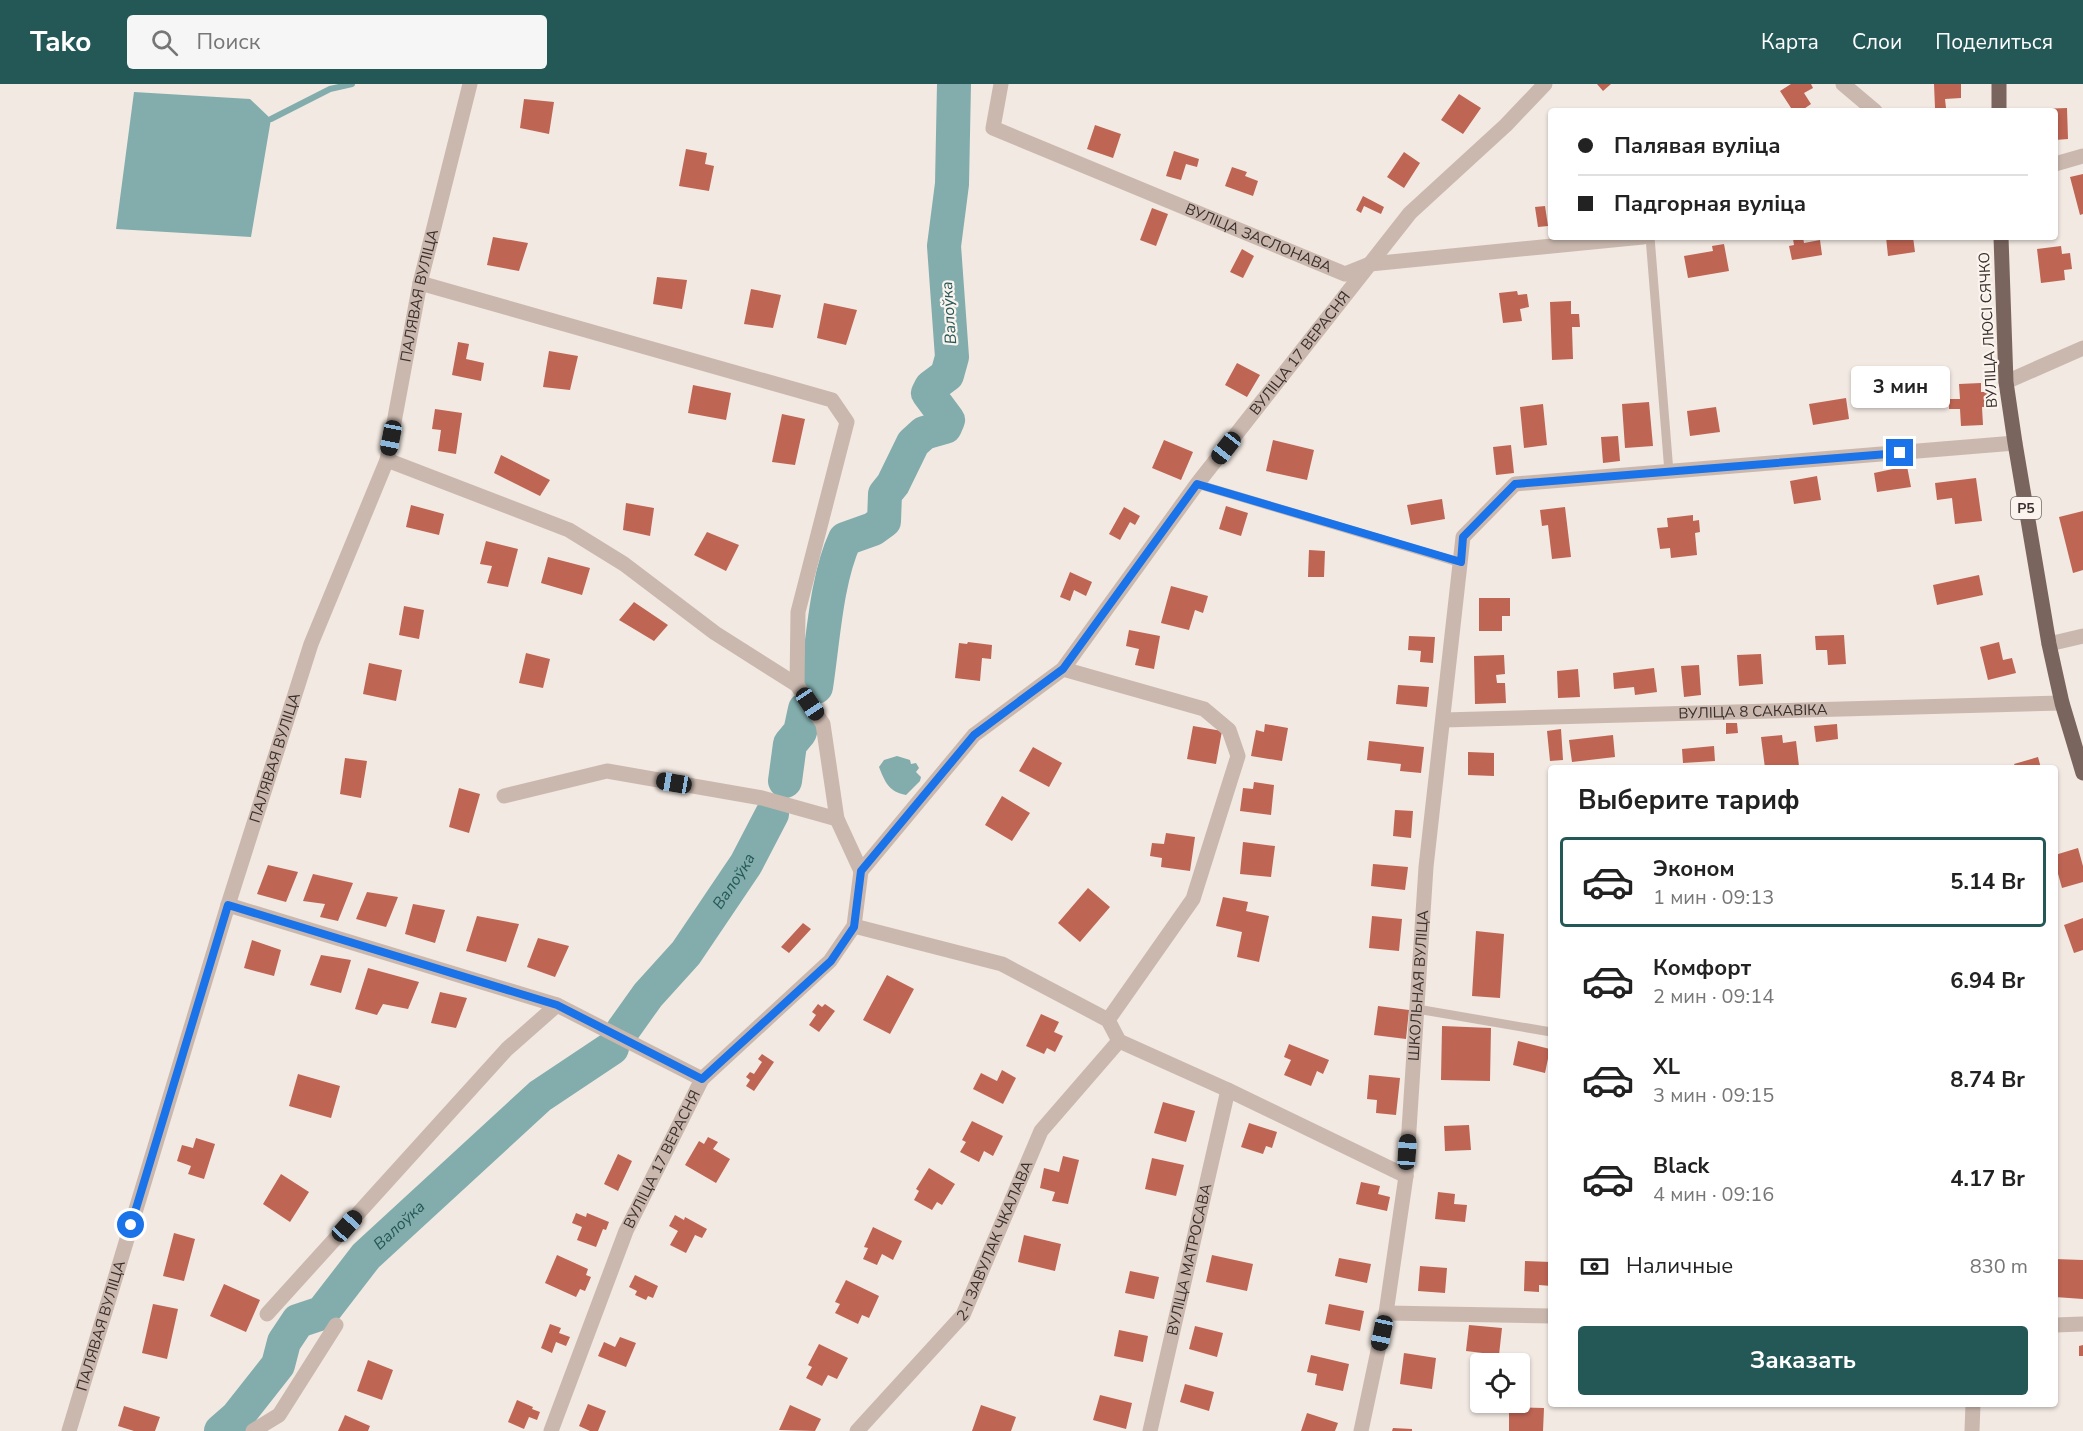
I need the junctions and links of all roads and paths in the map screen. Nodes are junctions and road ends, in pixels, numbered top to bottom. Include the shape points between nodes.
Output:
1 (470, 84) edge
2 (1001, 84) edge
3 (1545, 84) edge
4 (1843, 84) edge
5 (1999, 84) edge
6 (1871, 108) edge
7 (1999, 108) edge
8 (2083, 156) edge
9 (2058, 163) edge
10 (1612, 240) edge
11 (1650, 240) edge
12 (2001, 240) edge
13 (1370, 264) junction
14 (420, 283) junction
15 (2083, 348) edge
16 (2006, 382) junction
17 (2015, 443) junction
18 (387, 460) junction
19 (1669, 472) junction
20 (1197, 484) junction
21 (1461, 562) junction
22 (2083, 636) edge
23 (2049, 644) junction
24 (1063, 669) junction
25 (797, 685) junction
26 (2062, 703) junction
27 (1443, 720) junction
28 (2083, 774) edge
29 (504, 796) dead end
30 (837, 819) junction
31 (861, 871) junction
32 (228, 905) junction
33 (854, 927) junction
34 (557, 1005) junction
35 (1417, 1009) junction
36 (1107, 1020) junction
37 (1548, 1031) edge
38 (1119, 1041) junction
39 (702, 1079) junction
40 (1228, 1089) junction
41 (1406, 1176) junction
42 (1386, 1313) junction
43 (267, 1314) dead end
44 (1548, 1317) edge
45 (2083, 1324) edge
46 (336, 1325) dead end
47 (2058, 1325) edge
48 (1973, 1407) edge
49 (69, 1431) edge
50 (253, 1431) edge
51 (551, 1431) edge
52 (857, 1431) edge
53 (1150, 1431) edge
54 (1361, 1431) edge
55 (1972, 1431) edge

1 - 14 street, ПАЛЯВАЯ ВУЛІЦА
2 - 13 street, ВУЛІЦА ЗАСЛОНАВА via 993,128 1345,274
3 - 13 street, ВУЛІЦА 17 ВЕРАСНЯ via 1410,213
4 - 6 street
5 - 7 main road
8 - 9 street
10 - 13 street, ВУЛІЦА ЗАСЛОНАВА
11 - 19 lane
12 - 16 main road, ВУЛІЦА ЛЮСІ СЯЧКО / Р5
13 - 20 street, ВУЛІЦА 17 ВЕРАСНЯ
14 - 18 street, ПАЛЯВАЯ ВУЛІЦА
14 - 25 street via 832,400 847,422 798,612
15 - 16 street
16 - 17 main road, ВУЛІЦА ЛЮСІ СЯЧКО / Р5
17 - 19 street
17 - 23 main road, ВУЛІЦА ЛЮСІ СЯЧКО / Р5
18 - 25 street via 569,530 624,564 715,633
18 - 32 street, ПАЛЯВАЯ ВУЛІЦА via 310,644
19 - 21 street, ШКОЛЬНАЯ ВУЛІЦА via 1515,484 1463,537
20 - 21 lane
20 - 24 street, ВУЛІЦА 17 ВЕРАСНЯ
21 - 27 street, ШКОЛЬНАЯ ВУЛІЦА
22 - 23 street
23 - 26 main road, ВУЛІЦА ЛЮСІ СЯЧКО / Р5
24 - 31 street, ВУЛІЦА 17 ВЕРАСНЯ via 974,735
24 - 36 street via 1204,710 1229,730 1238,756 1193,899
25 - 30 street via 823,724
26 - 27 street, ВУЛІЦА 8 САКАВІКА
26 - 28 main road, ВУЛІЦА ЛЮСІ СЯЧКО / Р5
27 - 35 street, ШКОЛЬНАЯ ВУЛІЦА via 1426,867
29 - 30 street via 607,771 762,798
30 - 31 street
31 - 33 street, ВУЛІЦА 17 ВЕРАСНЯ
32 - 34 street
32 - 49 street, ПАЛЯВАЯ ВУЛІЦА
33 - 36 street via 1002,964
33 - 39 street, ВУЛІЦА 17 ВЕРАСНЯ via 831,961
34 - 39 street
34 - 43 street via 507,1049
35 - 37 lane
35 - 41 street, ШКОЛЬНАЯ ВУЛІЦА
36 - 38 street
38 - 40 street
38 - 52 street, 2-І ЗАВУЛАК ЧКАЛАВА via 1041,1131 963,1315
39 - 51 street, ВУЛІЦА 17 ВЕРАСНЯ via 626,1231
40 - 41 street
40 - 53 street, ВУЛІЦА МАТРОСАВА
41 - 42 street, ШКОЛЬНАЯ ВУЛІЦА
42 - 44 street
42 - 54 street, ШКОЛЬНАЯ ВУЛІЦА
45 - 47 street
46 - 50 street via 279,1415
48 - 55 street

